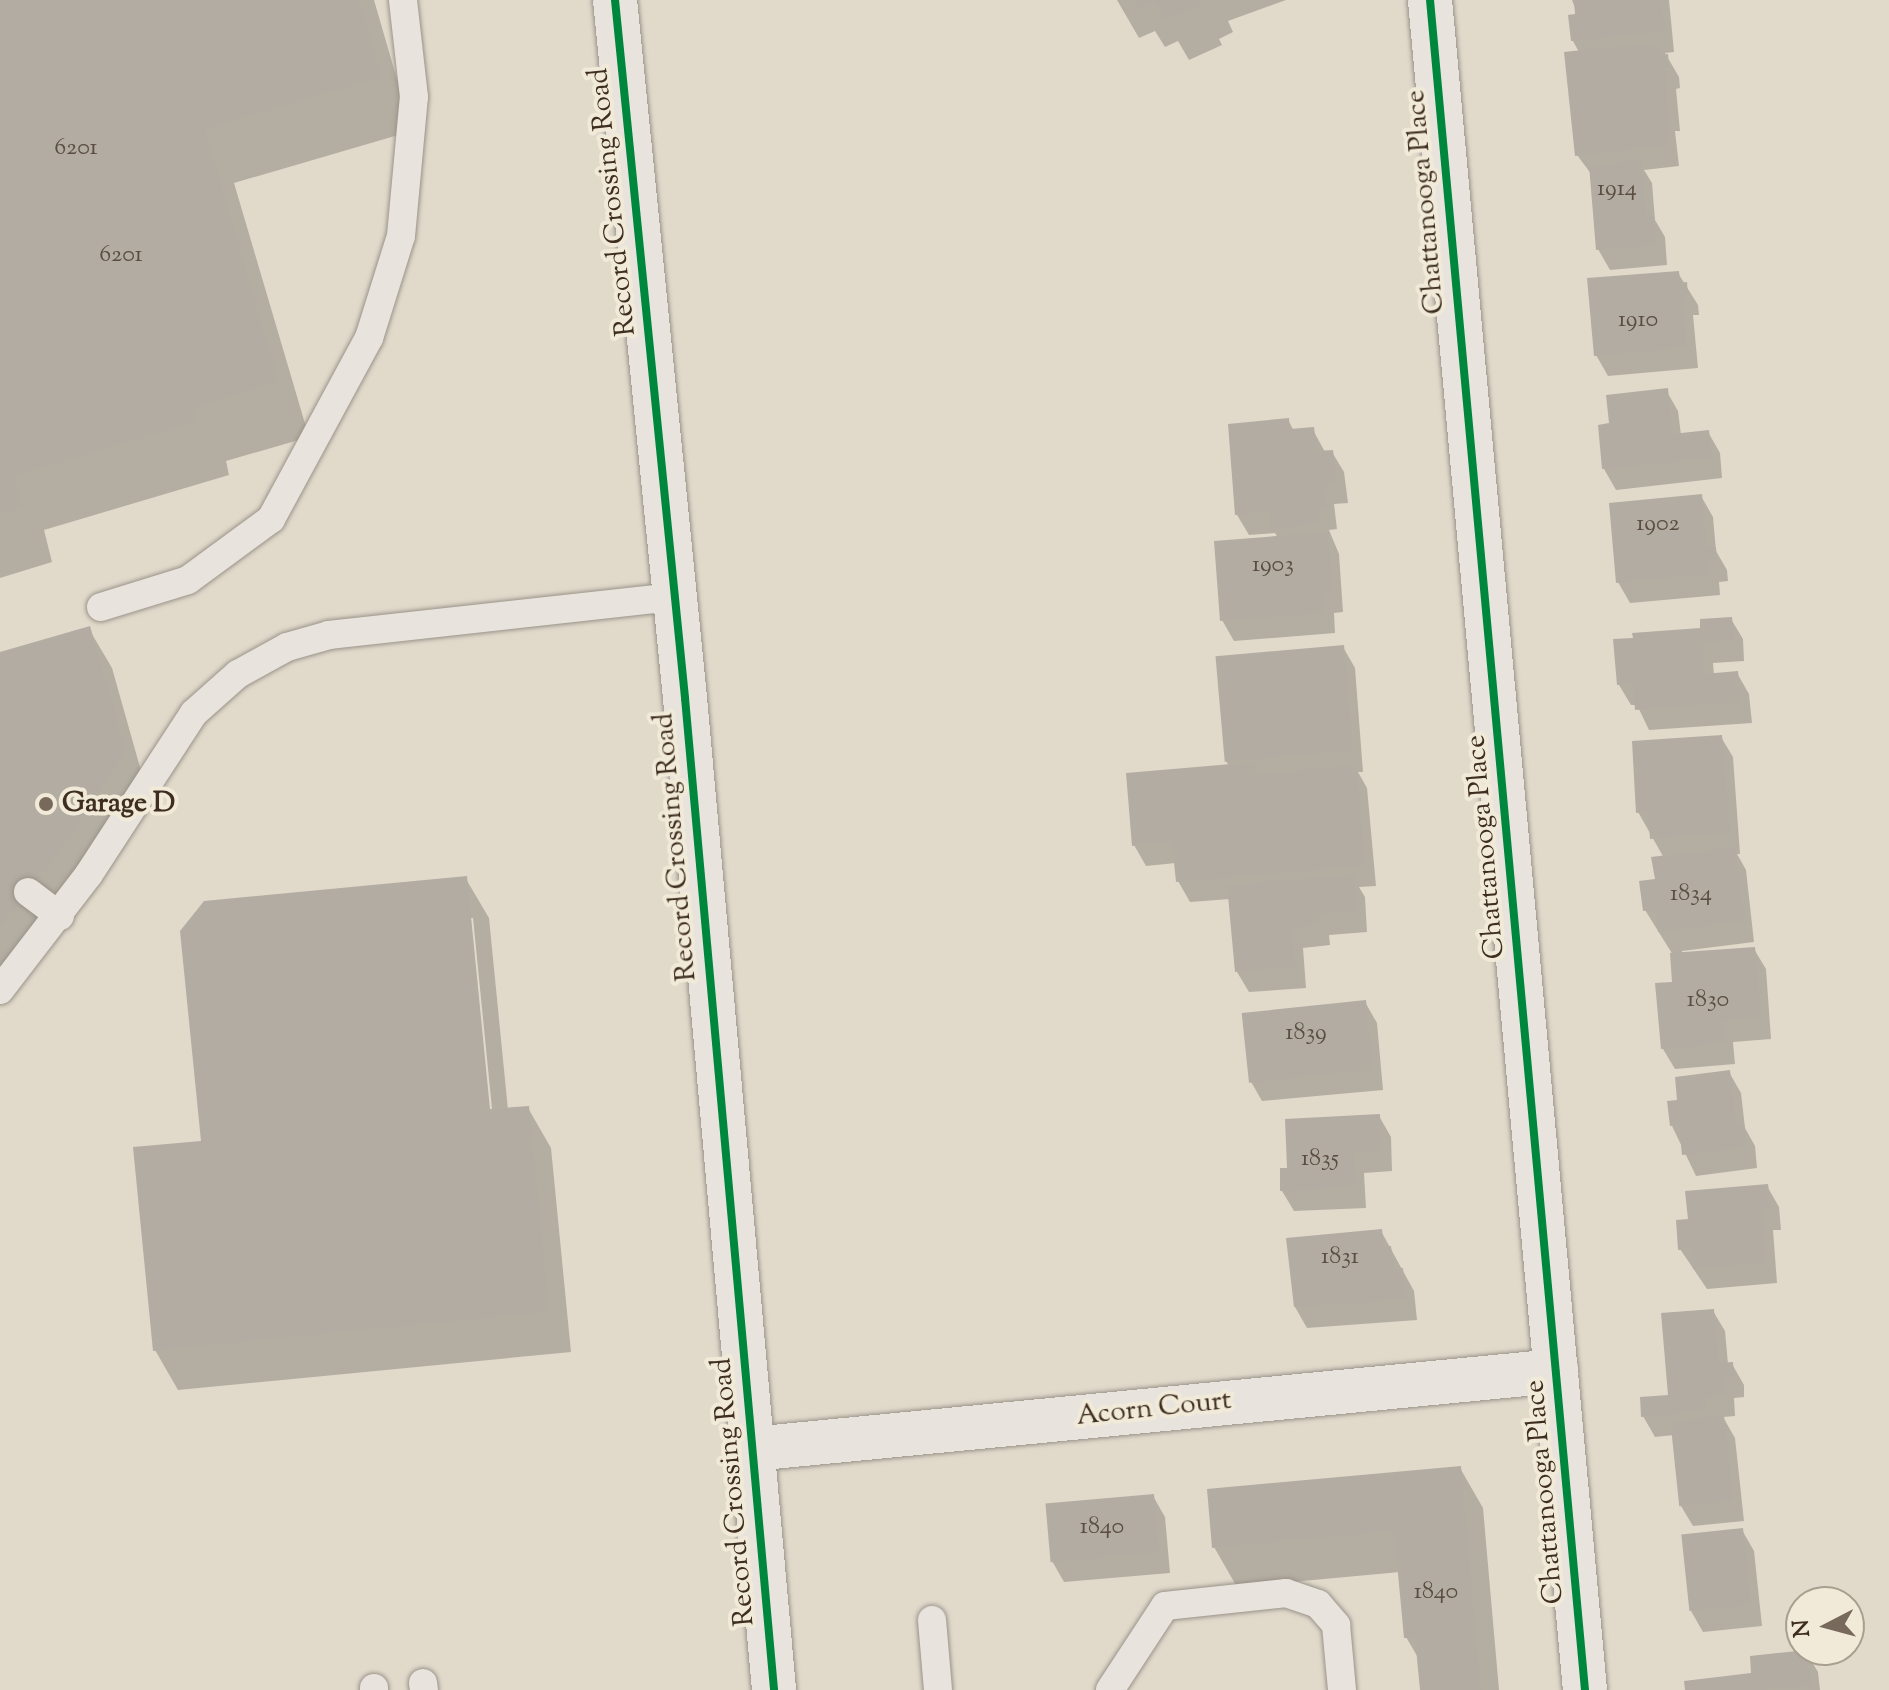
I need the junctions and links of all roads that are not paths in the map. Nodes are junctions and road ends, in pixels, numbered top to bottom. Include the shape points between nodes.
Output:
1 (403, 0) edge
2 (615, 0) edge
3 (1430, 0) edge
4 (674, 597) junction
5 (101, 607) dead end
6 (28, 892) dead end
7 (60, 916) junction
8 (0, 990) edge
9 (1556, 1371) junction
10 (752, 1449) junction
11 (932, 1620) dead end
12 (774, 1690) edge
13 (938, 1690) edge
14 (1110, 1690) edge
15 (1342, 1690) edge
16 (1585, 1690) edge

1 - 5 lane via 414,97 403,221 369,338 271,519 188,580
2 - 4 street, Record Crossing Road
3 - 9 street, Chattanooga Place
4 - 7 lane via 329,635 287,647 238,674 194,713
4 - 10 street, Record Crossing Road
6 - 7 lane
7 - 8 lane
9 - 10 street, Acorn Court
9 - 16 street, Chattanooga Place
10 - 12 street, Record Crossing Road
11 - 13 lane
14 - 15 lane via 1165,1606 1286,1593 1318,1604 1336,1625

